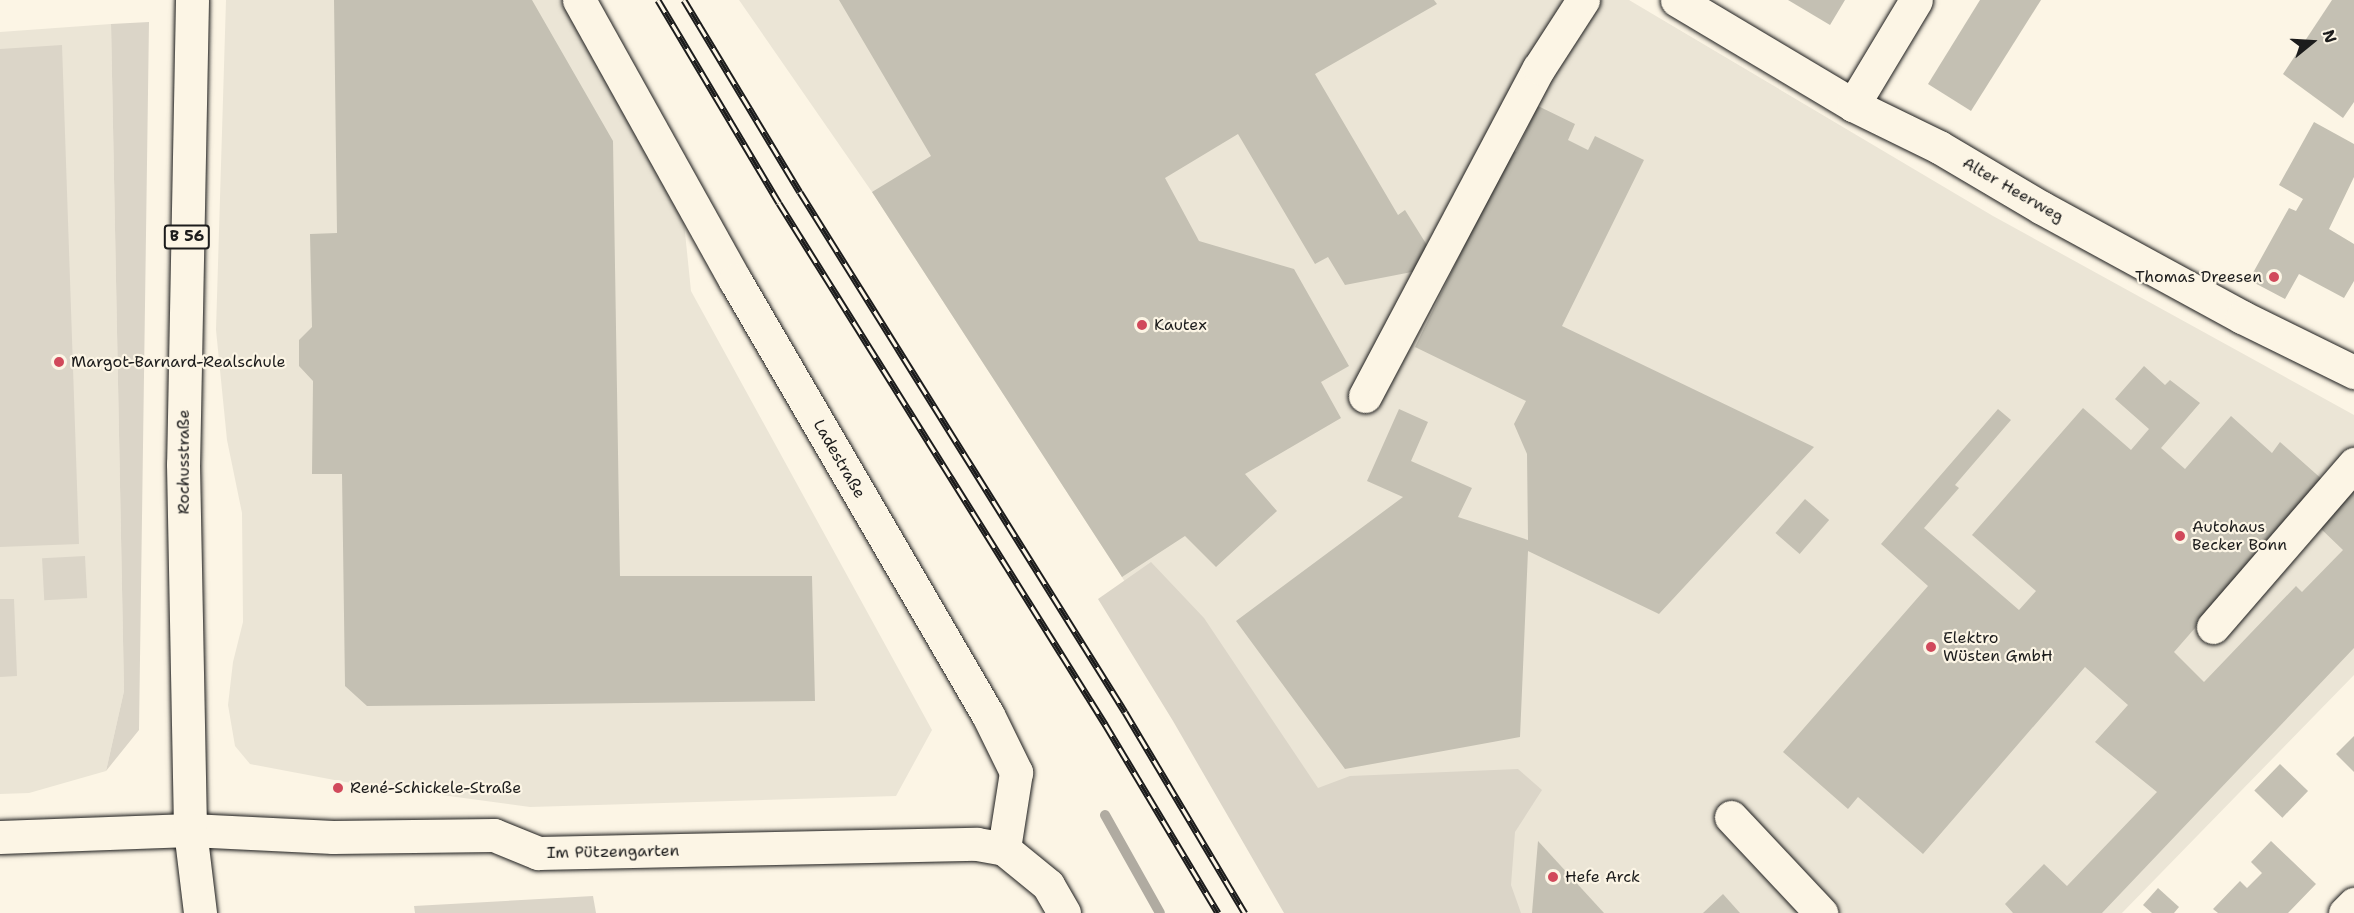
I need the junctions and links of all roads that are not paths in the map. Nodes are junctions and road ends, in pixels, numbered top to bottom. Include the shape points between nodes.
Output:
1 (579, 0) edge
2 (1583, 0) edge
3 (1677, 0) edge
4 (1916, 0) edge
5 (184, 4) edge
6 (1853, 105) junction
7 (2354, 372) edge
8 (1365, 396) dead end
9 (2354, 464) edge
10 (2213, 627) dead end
11 (1731, 817) dead end
12 (190, 830) junction
13 (0, 837) edge
14 (1004, 849) junction
15 (2354, 904) edge
16 (200, 913) edge
17 (1064, 913) edge
18 (1821, 913) edge
19 (2345, 913) edge

1 - 14 street, Ladestraße via 735,280 988,716 1016,772
2 - 8 street via 1539,68
3 - 6 street, Alter Heerweg
4 - 6 street
5 - 12 street, Rochusstraße / B 56 via 183,464
6 - 7 street, Alter Heerweg via 1939,147 2242,317
9 - 10 street
11 - 18 street
12 - 13 street
12 - 14 street, Im Pützengarten via 333,837 494,835 538,853 977,844
12 - 16 street, Rochusstraße / B 56
14 - 17 street via 1048,885
15 - 19 street

